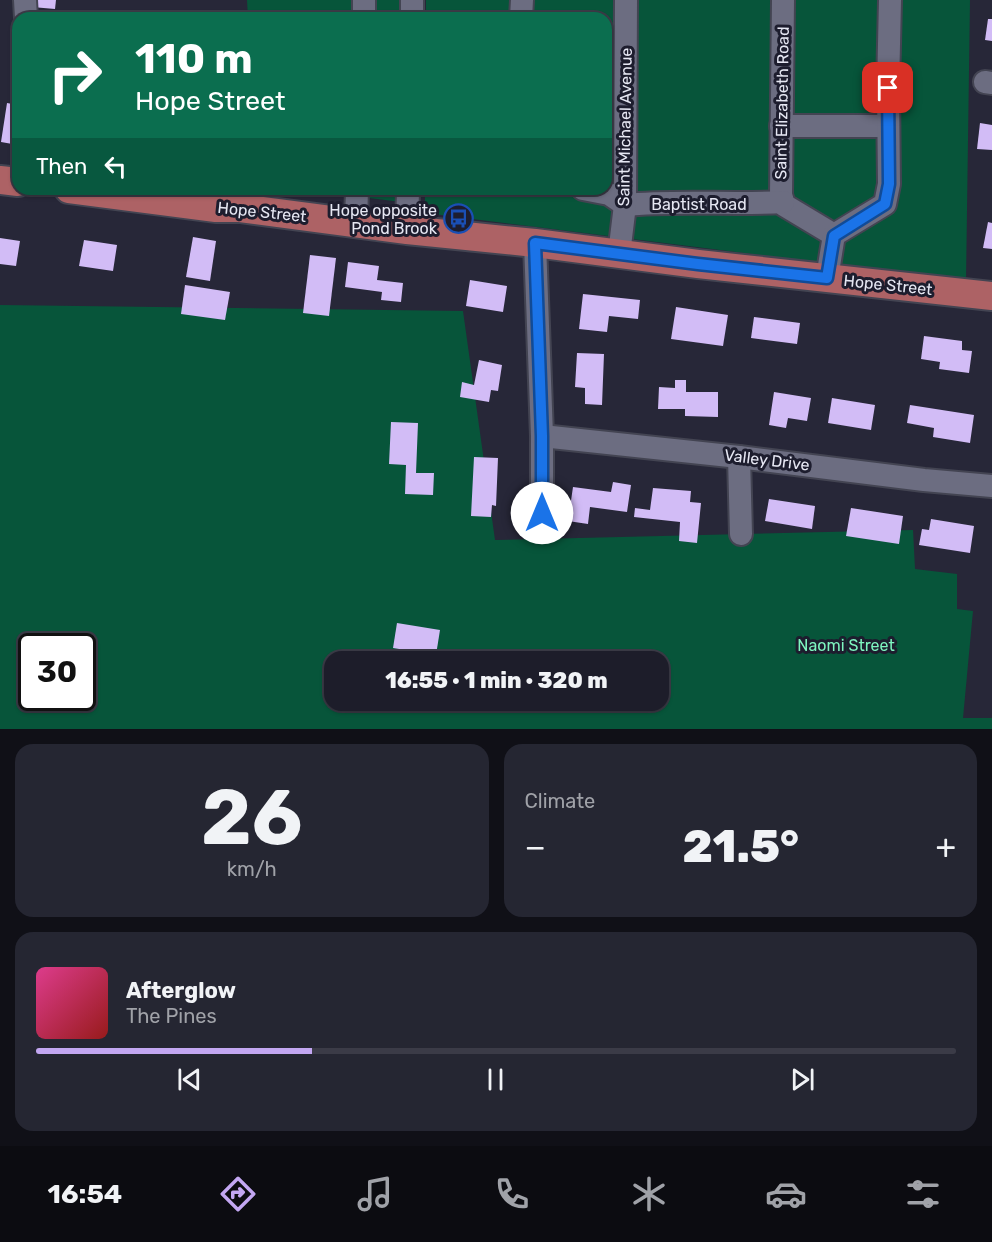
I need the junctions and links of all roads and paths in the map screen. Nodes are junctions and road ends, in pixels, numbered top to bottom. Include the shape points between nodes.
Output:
1 (626, 0) edge
2 (783, 0) edge
3 (890, 0) edge
4 (782, 126) junction
5 (888, 126) junction
6 (115, 195) edge
7 (357, 195) edge
8 (408, 195) edge
9 (610, 195) edge
10 (784, 204) junction
11 (625, 206) junction
12 (356, 223) junction
13 (407, 230) junction
14 (834, 236) junction
15 (535, 243) junction
16 (619, 254) junction
17 (827, 278) junction
18 (992, 296) edge
19 (542, 436) junction
20 (739, 457) junction
21 (992, 486) edge
22 (542, 513) dead end
23 (741, 534) dead end

1 - 11 street, Saint Michael Avenue
2 - 4 street, Saint Elizabeth Road
3 - 5 street
4 - 5 street
4 - 10 street, Saint Elizabeth Road
5 - 14 street via 889,184 885,204
6 - 12 main road, Hope Street
7 - 12 street
8 - 13 street
9 - 11 street
10 - 11 street, Baptist Road
10 - 14 street
11 - 16 street, Saint Michael Avenue
12 - 13 main road, Hope Street
13 - 15 main road, Hope Street
14 - 17 street
15 - 16 main road, Hope Street
15 - 19 street
16 - 17 main road, Hope Street
17 - 18 main road, Hope Street
19 - 20 street, Valley Drive
19 - 22 street
20 - 21 street, Valley Drive
20 - 23 street

